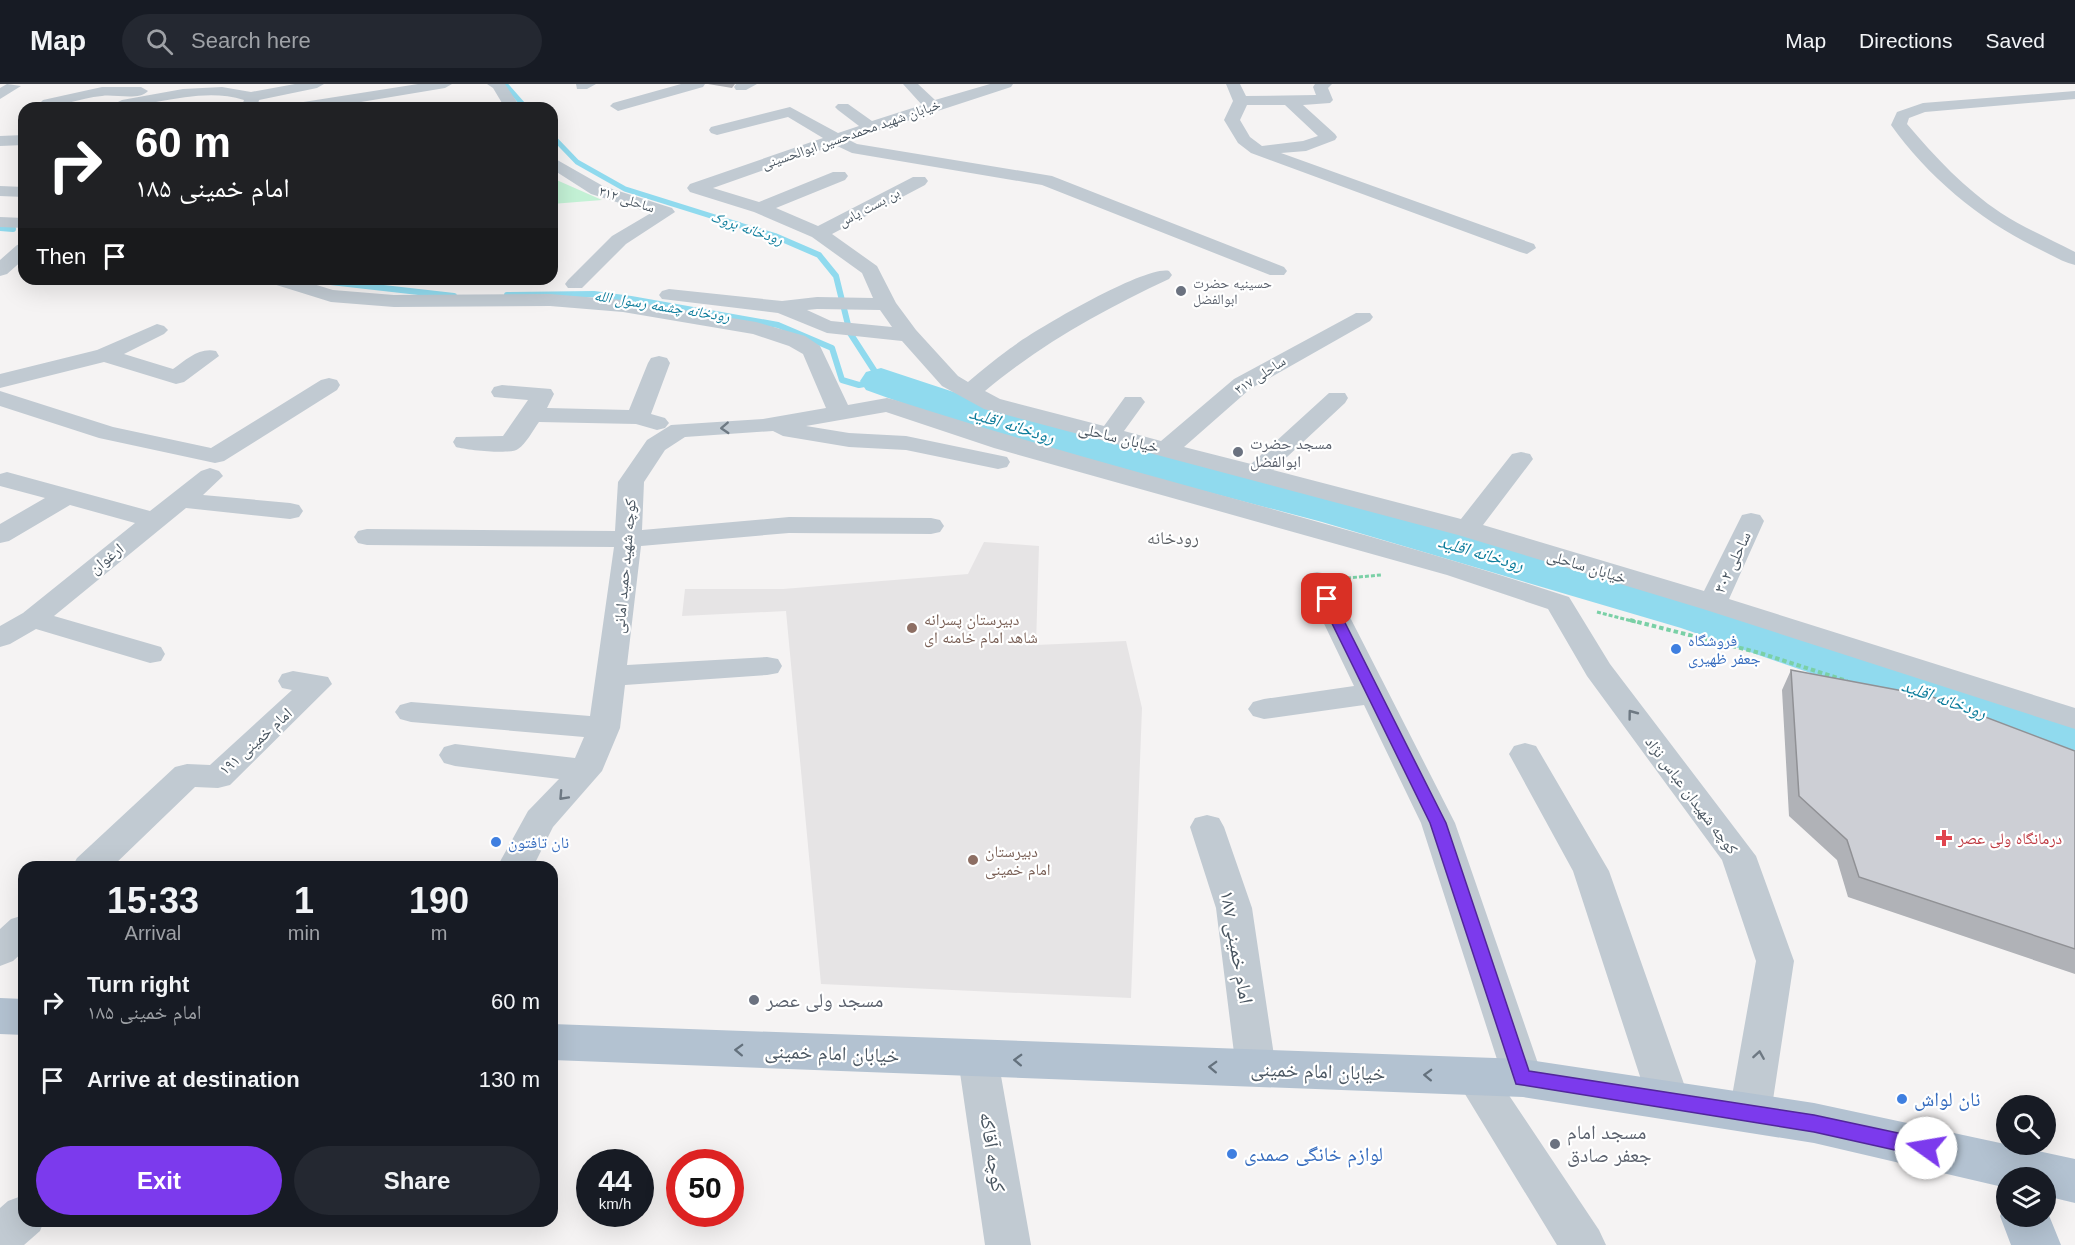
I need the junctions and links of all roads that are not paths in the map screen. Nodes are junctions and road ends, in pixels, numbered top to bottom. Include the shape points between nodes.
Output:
1 (317, 84) edge
2 (445, 84) edge
3 (494, 84) edge
4 (698, 84) edge
5 (910, 84) edge
6 (1006, 84) edge
7 (1233, 84) edge
8 (1325, 84) edge
9 (14, 86) dead end
10 (101, 88) edge
11 (173, 88) edge
12 (0, 95) edge
13 (2075, 95) edge
14 (1289, 100) junction
15 (1242, 101) junction
16 (52, 102) edge
17 (132, 102) edge
18 (249, 102) edge
19 (254, 102) edge
20 (347, 102) edge
21 (509, 102) edge
22 (931, 105) junction
23 (618, 106) dead end
24 (843, 107) dead end
25 (872, 128) junction
26 (18, 130) edge
27 (717, 130) dead end
28 (18, 140) edge
29 (838, 140) junction
30 (3, 141) edge
31 (1257, 150) junction
32 (558, 166) edge
33 (839, 176) dead end
34 (919, 181) dead end
35 (0, 191) edge
36 (704, 191) junction
37 (18, 192) edge
38 (760, 208) junction
39 (666, 212) junction
40 (0, 222) edge
41 (18, 223) edge
42 (819, 233) junction
43 (0, 234) edge
44 (18, 235) edge
45 (1527, 248) dead end
46 (18, 254) edge
47 (2075, 259) edge
48 (1, 268) edge
49 (1276, 271) dead end
50 (1162, 275) dead end
51 (575, 284) junction
52 (296, 285) edge
53 (495, 291) edge
54 (631, 299) junction
55 (886, 304) junction
56 (775, 307) junction
57 (1363, 317) dead end
58 (756, 328) junction
59 (157, 330) dead end
60 (908, 335) junction
61 (105, 355) junction
62 (208, 356) dead end
63 (659, 363) dead end
64 (0, 381) edge
65 (329, 385) dead end
66 (502, 392) dead end
67 (0, 398) edge
68 (1337, 398) dead end
69 (1133, 402) dead end
70 (839, 411) junction
71 (974, 413) junction
72 (532, 415) junction
73 (638, 417) junction
74 (763, 426) junction
75 (680, 430) junction
76 (1110, 434) junction
77 (465, 442) dead end
78 (1167, 449) junction
79 (1521, 459) dead end
80 (998, 462) dead end
81 (1256, 473) junction
82 (210, 476) dead end
83 (7, 480) dead end
84 (68, 496) junction
85 (179, 500) junction
86 (290, 511) dead end
87 (153, 520) junction
88 (1751, 521) dead end
89 (931, 526) dead end
90 (1467, 529) junction
91 (0, 535) edge
92 (367, 537) dead end
93 (628, 539) junction
94 (1317, 580) dead end
95 (1559, 603) joint
96 (1713, 603) junction
97 (33, 619) junction
98 (1, 636) edge
99 (150, 654) dead end
100 (767, 666) dead end
101 (613, 676) junction
102 (293, 681) dead end
103 (1375, 693) junction
104 (1264, 709) dead end
105 (411, 712) dead end
106 (2074, 715) edge
107 (604, 728) junction
108 (1525, 754) dead end
109 (455, 755) dead end
110 (586, 771) junction
111 (1207, 827) dead end
112 (96, 861) edge
113 (517, 861) edge
114 (18, 934) edge
115 (0, 951) edge
116 (0, 1016) edge
117 (18, 1017) edge
118 (558, 1042) edge
119 (978, 1059) junction
120 (1256, 1069) junction
121 (1474, 1076) junction
122 (1522, 1078) junction
123 (1669, 1101) junction
124 (1750, 1113) junction
125 (1996, 1168) edge
126 (2056, 1178) edge
127 (2075, 1181) edge
128 (18, 1221) edge
129 (2029, 1227) edge
130 (0, 1237) edge
131 (1008, 1245) edge
132 (1584, 1245) edge
133 (2036, 1245) edge

1 - 19 street
2 - 20 street
3 - 21 street
4 - 23 street
5 - 22 street
6 - 22 street, خیابان شهید محمدحسین ابوالحسینی
7 - 15 street
8 - 14 street via 1320,87 1324,100
9 - 12 street
10 - 11 street
10 - 16 street
11 - 17 street
11 - 18 street via 224,92
13 - 47 street via 1923,108 1902,115 1899,125 1932,163 1986,210
14 - 15 street
14 - 31 street via 1329,137 1306,146
15 - 31 street via 1233,120 1244,140
22 - 25 street, خیابان شهید محمدحسین ابوالحسینی
24 - 25 street
25 - 29 street, خیابان شهید محمدحسین ابوالحسینی
26 - 30 street
27 - 29 street via 790,112
28 - 30 street
29 - 36 street, خیابان شهید محمدحسین ابوالحسینی
29 - 49 street via 852,148 1046,180
31 - 45 street
32 - 39 street, ساحلی ۳۱۲ via 597,190
33 - 38 street
34 - 42 street, بن بست یاس
35 - 37 street
36 - 38 street, خیابان ساحلی
36 - 39 street, خیابان شهید محمدحسین ابوالحسینی
38 - 42 street, خیابان ساحلی
39 - 51 street, ساحلی ۳۱۲ via 619,240
40 - 41 street
42 - 55 street, خیابان ساحلی via 870,270
43 - 44 street
46 - 48 street
50 - 71 street via 1097,305 1027,346
51 - 53 street
51 - 54 street
52 - 53 street via 331,296 394,301
53 - 54 street via 550,300
54 - 56 street
54 - 58 street
55 - 56 street
55 - 60 street, خیابان ساحلی
56 - 58 street
56 - 60 street via 827,327
57 - 78 street, ساحلی ۳۱۷ via 1242,384
58 - 70 street via 797,341 812,351
59 - 61 street
60 - 71 street, خیابان ساحلی
61 - 62 street via 176,377
61 - 64 street
63 - 73 street
65 - 67 street via 215,456 107,433
66 - 72 street via 543,394
68 - 81 street
69 - 76 street
70 - 71 street, خیابان ساحلی via 887,405
70 - 74 street
71 - 76 street, خیابان ساحلی
71 - 95 street, خیابان ساحلی
72 - 73 street
72 - 77 street via 510,444
73 - 75 street
74 -> 75 street
74 - 80 street via 849,440 906,443
75 - 93 street, کوچه شهید حمید امانی via 656,445 631,482
76 - 78 street, خیابان ساحلی
78 - 81 street, خیابان ساحلی
79 - 90 street
81 - 90 street, خیابان ساحلی
82 - 85 street, ارغوان
83 - 84 street
84 - 87 street
84 - 91 street
85 - 86 street
85 - 87 street, ارغوان
87 - 97 street, ارغوان
88 - 96 street, ساحلی ۳۰۲
89 - 93 street via 789,525
90 - 96 street, خیابان ساحلی
92 - 93 street
93 - 101 street, کوچه شهید حمید امانی
94 - 103 street
124 -> 95 street, کوچه شهیدان عباس نژاد via 1775,961 1738,856 1598,669
96 - 106 street, خیابان ساحلی
97 - 98 street, ارغوان
97 - 99 street
100 - 101 street
101 - 107 street, کوچه شهید حمید امانی
102 - 112 street, امام خمینی ۱۹۱ via 316,684 218,777 187,776
103 - 104 street
103 - 122 street via 1438,823
105 - 107 street
107 - 110 street, کوچه شهید حمید امانی
108 - 123 street via 1591,871
109 - 110 street
110 -> 113 street, کوچه شهید حمید امانی via 540,820
111 - 120 street, امام خمینی ۱۸۷ via 1234,908
114 - 115 street
116 - 117 main road
119 -> 118 main road, خیابان امام خمینی
120 -> 119 main road, خیابان امام خمینی
119 - 131 street, کوچه آقاکه
121 -> 120 main road, خیابان امام خمینی
121 - 122 main road, خیابان امام خمینی
121 - 132 street
122 - 123 main road, خیابان امام خمینی
123 - 124 main road, خیابان امام خمینی
124 - 125 main road, خیابان امام خمینی via 1814,1123
126 - 127 main road, خیابان امام خمینی
128 - 130 street
129 - 133 main road

